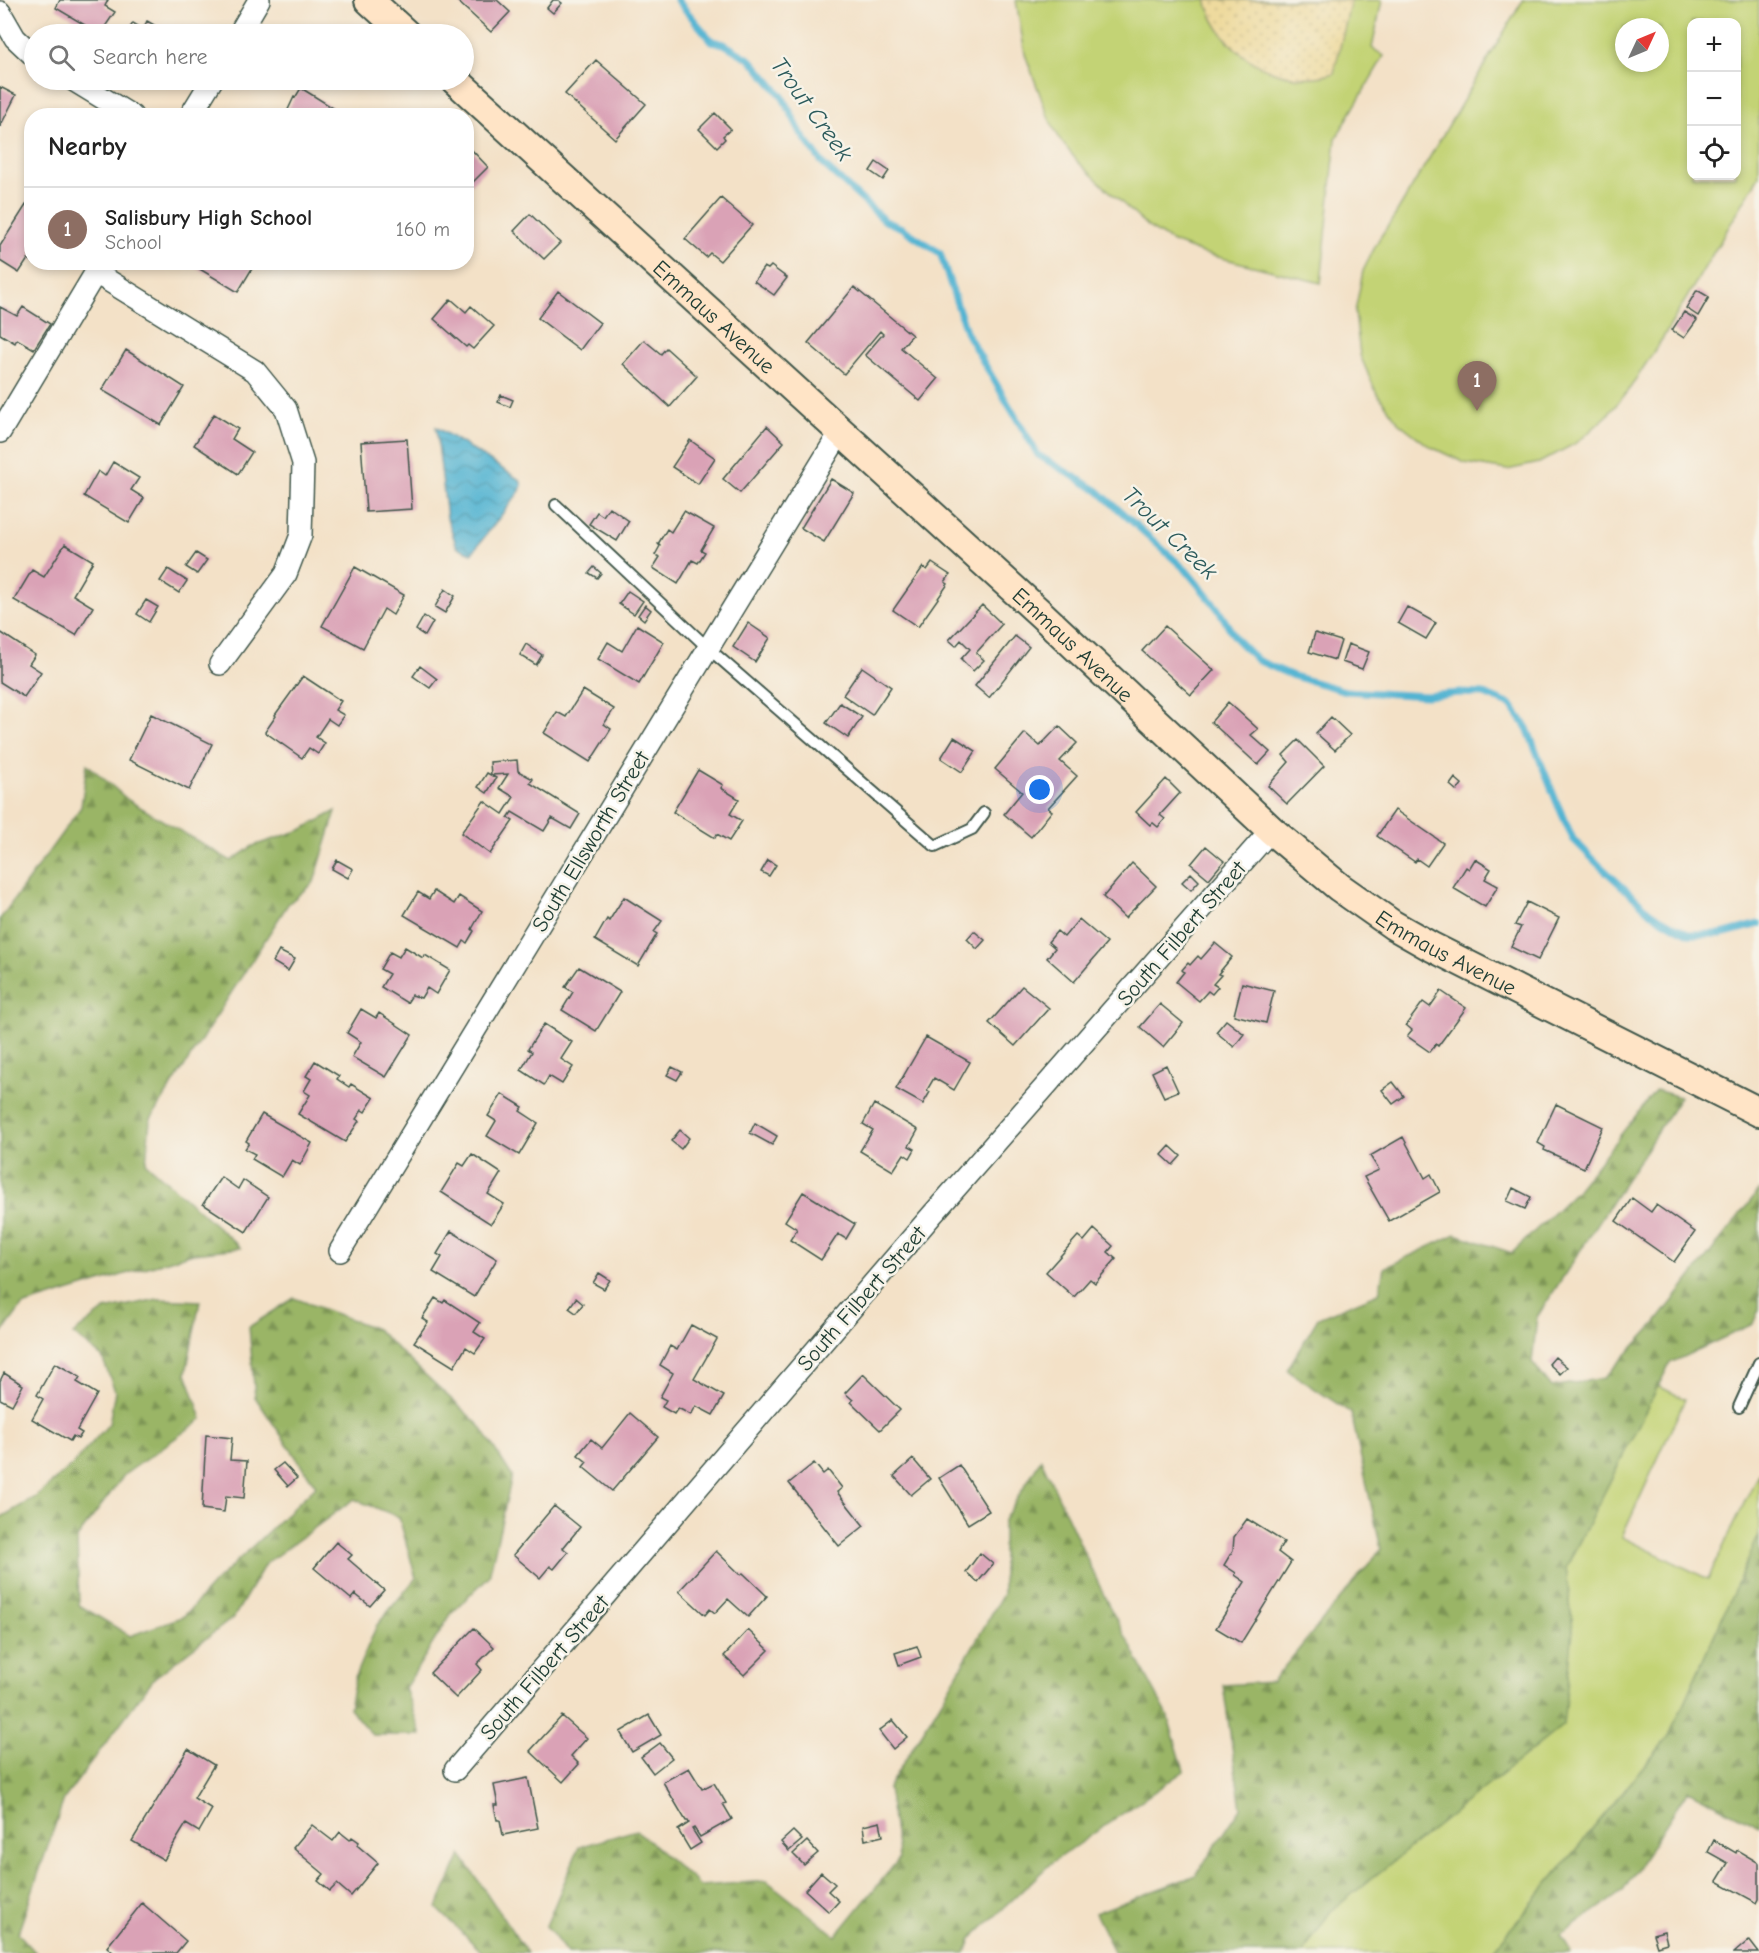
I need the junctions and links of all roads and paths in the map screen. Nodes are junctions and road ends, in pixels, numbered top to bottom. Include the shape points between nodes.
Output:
1 (260, 0) edge
2 (369, 0) edge
3 (0, 12) edge
4 (245, 24) edge
5 (395, 24) edge
6 (24, 47) edge
7 (89, 90) edge
8 (206, 90) edge
9 (465, 90) edge
10 (119, 108) edge
11 (195, 108) edge
12 (98, 270) edge
13 (102, 270) edge
14 (841, 431) junction
15 (0, 432) edge
16 (556, 505) dead end
17 (708, 648) junction
18 (220, 664) dead end
19 (984, 813) dead end
20 (1271, 830) junction
21 (1759, 1112) edge
22 (340, 1251) dead end
23 (1759, 1363) edge
24 (1739, 1407) dead end
25 (455, 1770) dead end

1 - 4 street
2 - 5 main road
3 - 6 street
7 - 10 street
8 - 11 street
9 - 14 main road, Emmaus Avenue
12 - 15 street
13 - 18 street via 255,371 286,409 303,463 302,535 286,574
14 - 17 street, South Ellsworth Street
14 - 20 main road, Emmaus Avenue
16 - 17 lane
17 - 19 lane via 934,846 972,829
17 - 22 street, South Ellsworth Street
20 - 21 main road, Emmaus Avenue via 1339,887 1430,946
20 - 25 street, South Filbert Street via 932,1215
23 - 24 lane

